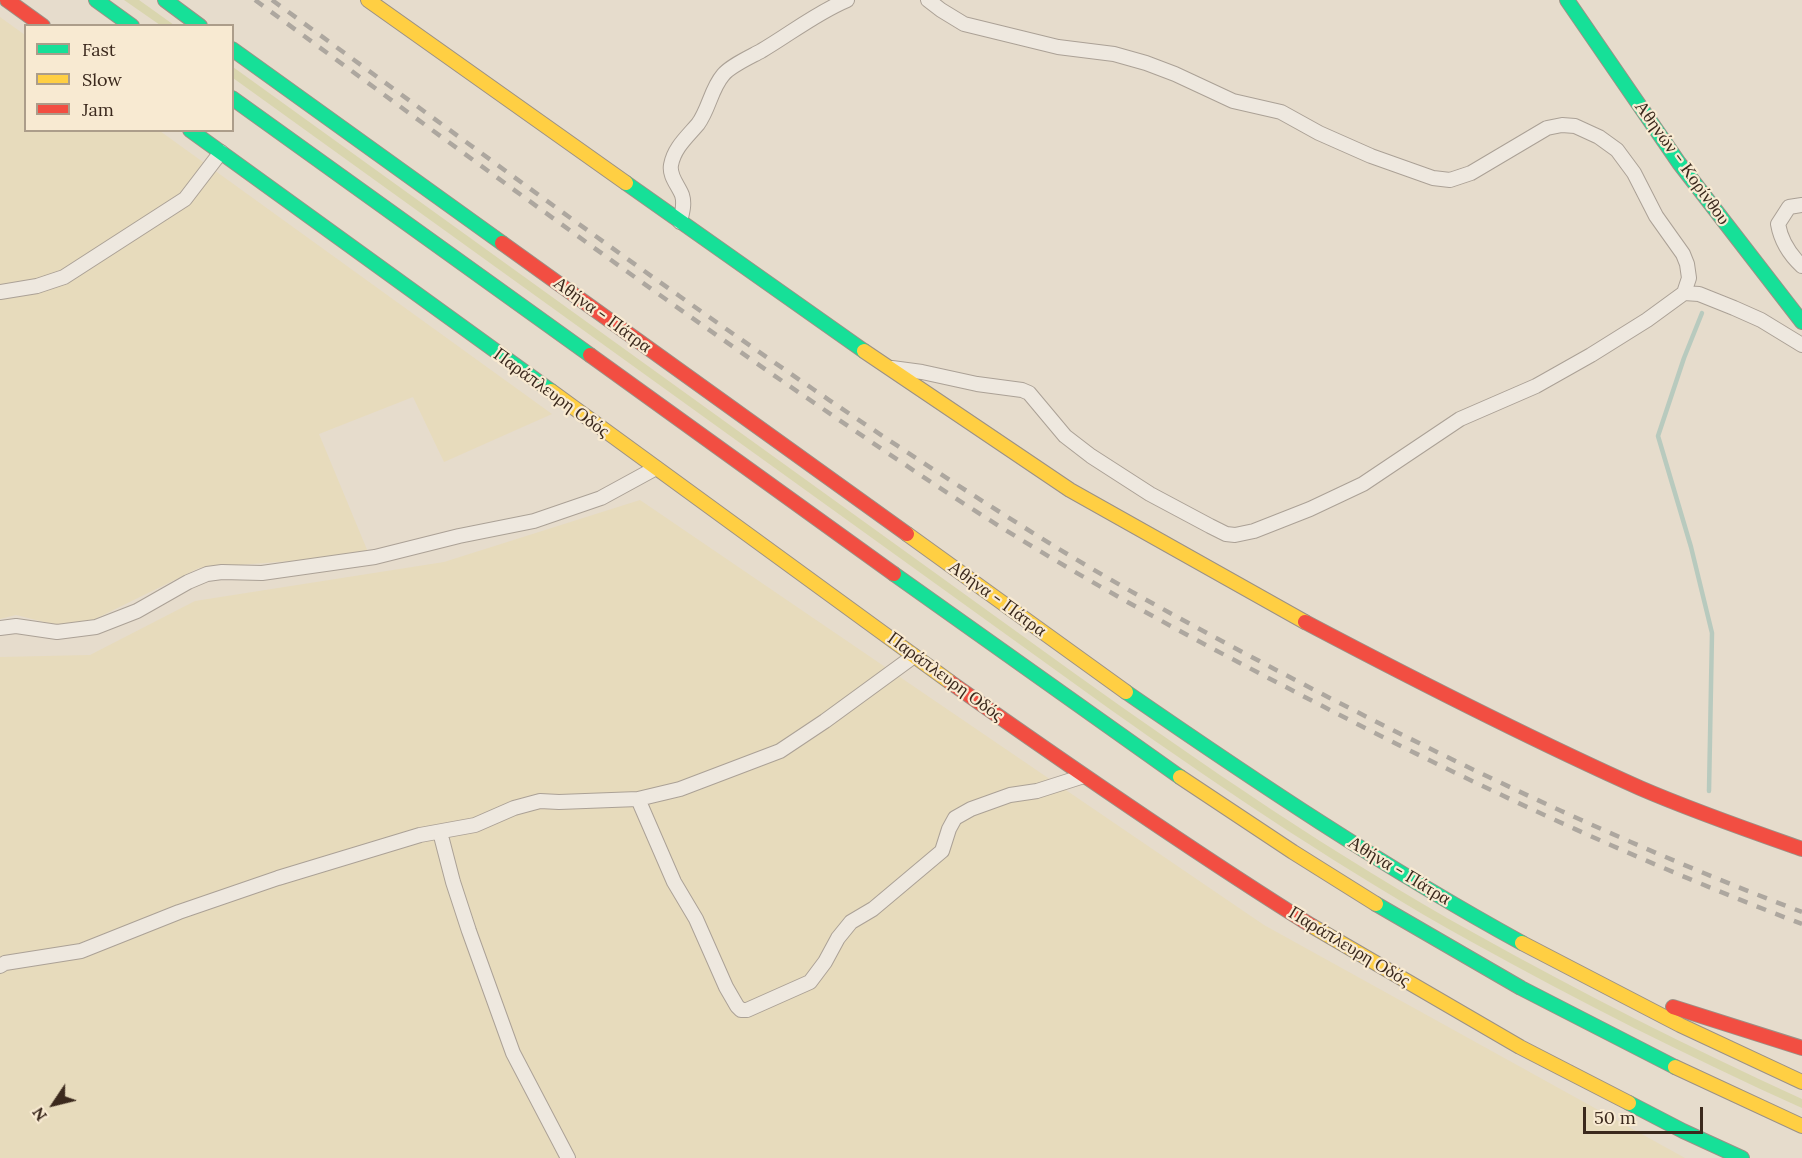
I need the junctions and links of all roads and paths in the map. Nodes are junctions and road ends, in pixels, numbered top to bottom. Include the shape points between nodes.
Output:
1 (7, 0) edge
2 (96, 0) edge
3 (165, 0) edge
4 (368, 0) edge
5 (847, 0) edge
6 (928, 0) edge
7 (1567, 0) edge
8 (40, 24) edge
9 (129, 24) edge
10 (197, 24) edge
11 (234, 50) edge
12 (234, 99) edge
13 (193, 132) edge
14 (221, 152) junction
15 (1802, 205) edge
16 (680, 222) junction
17 (1802, 266) edge
18 (0, 292) edge
19 (1684, 293) junction
20 (1802, 322) edge
21 (1802, 345) edge
22 (887, 367) junction
23 (656, 468) junction
24 (0, 628) edge
25 (914, 656) junction
26 (1084, 776) junction
27 (638, 800) junction
28 (440, 832) junction
29 (1802, 849) edge
30 (0, 966) edge
31 (1608, 987) junction
32 (1802, 1048) edge
33 (1802, 1082) edge
34 (1802, 1126) edge
35 (568, 1158) edge
36 (1742, 1158) edge

1 - 8 main road
2 - 9 main road
3 - 10 main road
4 - 16 main road
5 - 16 street via 724,73 699,123 674,154 670,168 684,205
6 - 19 street via 964,24 1146,63 1233,101 1281,112 1371,156 1433,178 1450,180 1471,174 1547,128 1575,126 1617,150 1634,173 1656,216 1683,254 1689,278
7 - 20 main road, Αθηνών - Κορίνθου via 1679,163
11 - 31 main road, Αθήνα - Πάτρα via 1209,749 1430,890
12 - 34 main road via 1101,723 1256,828 1462,955 1655,1057
13 - 14 main road, Παράπλευρη Οδός
14 - 18 street via 185,199 64,278
14 - 23 main road, Παράπλευρη Οδός
15 - 17 street via 1789,207 1778,224 1785,246
16 - 22 main road
19 - 21 street via 1699,294 1734,308
19 - 22 street via 1647,320 1536,386 1460,419 1363,484 1311,509 1234,535 1150,494 1091,456 1060,431 1029,393
22 - 29 main road via 1070,490 1387,666 1641,788
23 - 24 street via 601,498 534,521 375,557 262,573 207,574 96,627 57,633 16,626
23 - 25 main road, Παράπλευρη Οδός
25 - 26 main road, Παράπλευρη Οδός
25 - 27 street via 780,751 680,789
26 - 27 street via 1010,795 955,818 942,851 873,909 851,922 810,982 747,1010 737,1006 726,987
26 - 36 main road, Παράπλευρη Οδός via 1221,869 1446,1005 1590,1084
27 - 28 street via 540,801 475,825
28 - 30 street via 278,878 81,951
28 - 35 street via 453,882 513,1053
31 - 32 main road
31 - 33 main road, Αθήνα - Πάτρα

